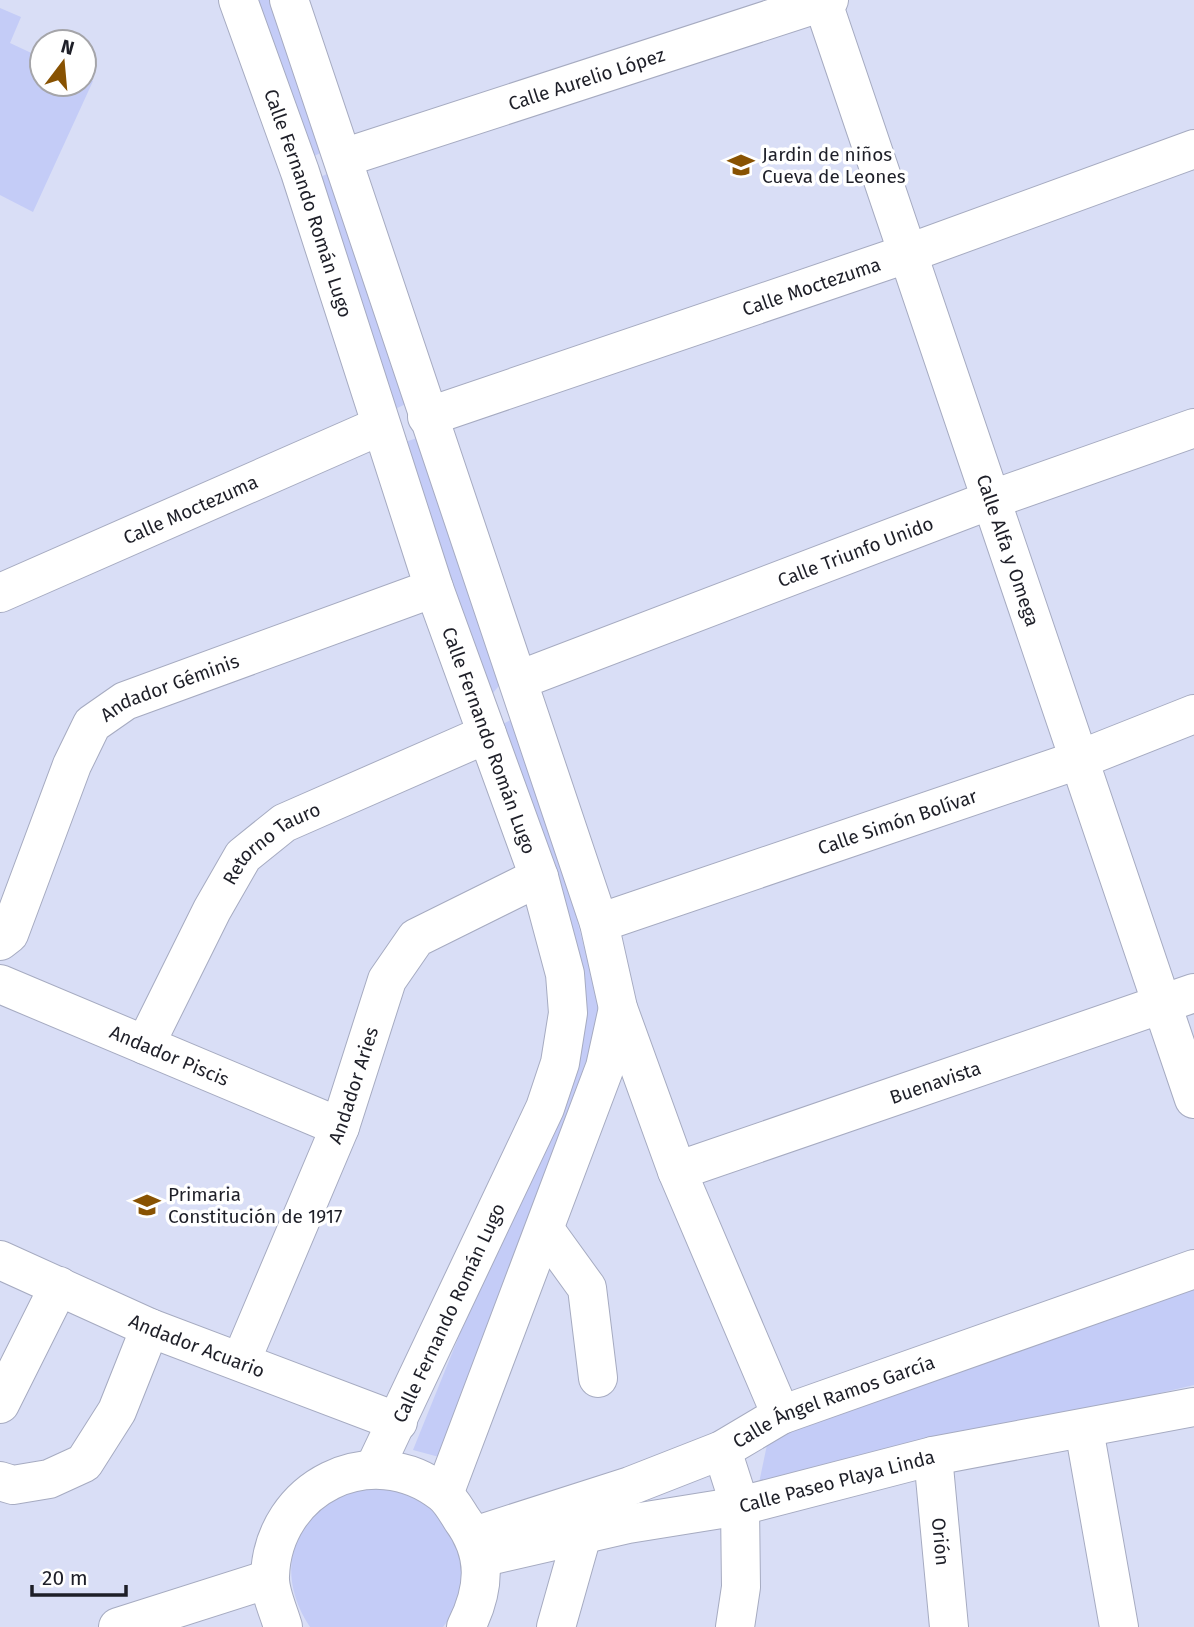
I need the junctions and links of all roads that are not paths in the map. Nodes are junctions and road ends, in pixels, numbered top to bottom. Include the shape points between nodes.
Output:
1 (238, 0) edge
2 (289, 0) edge
3 (824, 1) edge
4 (1194, 149) edge
5 (343, 158) junction
6 (909, 253) junction
7 (427, 417) junction
8 (380, 426) junction
9 (1194, 428) edge
10 (993, 499) junction
11 (433, 588) junction
12 (0, 593) edge
13 (519, 680) junction
14 (1194, 714) edge
15 (488, 734) junction
16 (1078, 760) junction
17 (538, 877) junction
18 (599, 923) junction
19 (0, 941) edge
20 (0, 984) edge
21 (1178, 999) edge
22 (618, 1008) junction
23 (145, 1045) junction
24 (1194, 1099) edge
25 (340, 1127) junction
26 (677, 1171) junction
27 (545, 1230) junction
28 (0, 1260) edge
29 (1194, 1269) edge
30 (58, 1286) junction
31 (149, 1328) junction
32 (241, 1361) junction
33 (598, 1378) dead end
34 (0, 1404) edge
35 (1194, 1407) edge
36 (781, 1415) junction
37 (398, 1422) junction
38 (1084, 1429) junction
39 (722, 1450) junction
40 (933, 1456) junction
41 (373, 1469) junction
42 (0, 1481) edge
43 (444, 1494) junction
44 (740, 1506) junction
45 (584, 1519) junction
46 (477, 1546) junction
47 (269, 1579) junction
48 (118, 1627) edge
49 (283, 1627) edge
50 (466, 1627) edge
51 (556, 1627) edge
52 (735, 1627) edge
53 (949, 1627) edge
54 (1119, 1627) edge

1 - 8 street, Calle Fernando Román Lugo via 300,172
2 - 5 street
3 - 5 street, Calle Aurelio López
3 - 6 street, Calle Alfa y Omega
4 - 6 street, Calle Moctezuma
5 - 7 street
6 - 7 street, Calle Moctezuma
6 - 10 street, Calle Alfa y Omega
7 - 13 street
8 - 11 street, Calle Fernando Román Lugo
8 - 12 street, Calle Moctezuma
9 - 10 street, Calle Triunfo Unido
10 - 13 street, Calle Triunfo Unido
10 - 16 street, Calle Alfa y Omega
11 - 15 street, Calle Fernando Román Lugo
11 - 19 street, Andador Géminis via 125,701 92,724 72,765 9,934
13 - 18 street
14 - 16 street, Calle Simón Bolívar
15 - 17 street, Calle Fernando Román Lugo
15 - 23 street, Retorno Tauro via 284,823 243,856
16 - 18 street, Calle Simón Bolívar
16 - 21 street, Calle Alfa y Omega
17 - 25 street, Andador Aries via 416,938 387,981
17 - 37 street, Calle Fernando Román Lugo via 565,974 568,1013 560,1062 545,1108
18 - 22 street
20 - 23 street, Andador Piscis
21 - 24 street, Calle Alfa y Omega
21 - 26 street, Buenavista
22 - 26 street
22 - 27 street via 605,1067
23 - 25 street, Andador Piscis
25 - 32 street, Andador Aries
26 - 36 street
27 - 33 street via 587,1288
27 - 43 street
28 - 30 street, Andador Acuario
29 - 36 street, Calle Ángel Ramos García
30 - 31 street, Andador Acuario
30 - 34 street
31 - 32 street, Andador Acuario
31 - 42 street via 117,1411 84,1463 49,1479 13,1485
32 - 37 street, Andador Acuario
35 - 38 street, Calle Paseo Playa Linda
36 - 39 street, Calle Ángel Ramos García
37 - 41 street, Calle Fernando Román Lugo
38 - 40 street, Calle Paseo Playa Linda
38 - 54 street
39 - 44 street
39 - 45 street, Calle Ángel Ramos García
40 - 44 street, Calle Paseo Playa Linda
40 - 53 street, Orión
41 - 43 street via 411,1475
41 - 47 street via 341,1475 310,1491 288,1515 273,1545
43 - 46 street
44 - 45 street, Calle Paseo Playa Linda via 628,1524
44 - 52 street via 741,1587
45 - 46 street, Calle Ángel Ramos García
45 - 51 street
46 - 50 street via 479,1600
47 - 48 street
47 - 49 street

